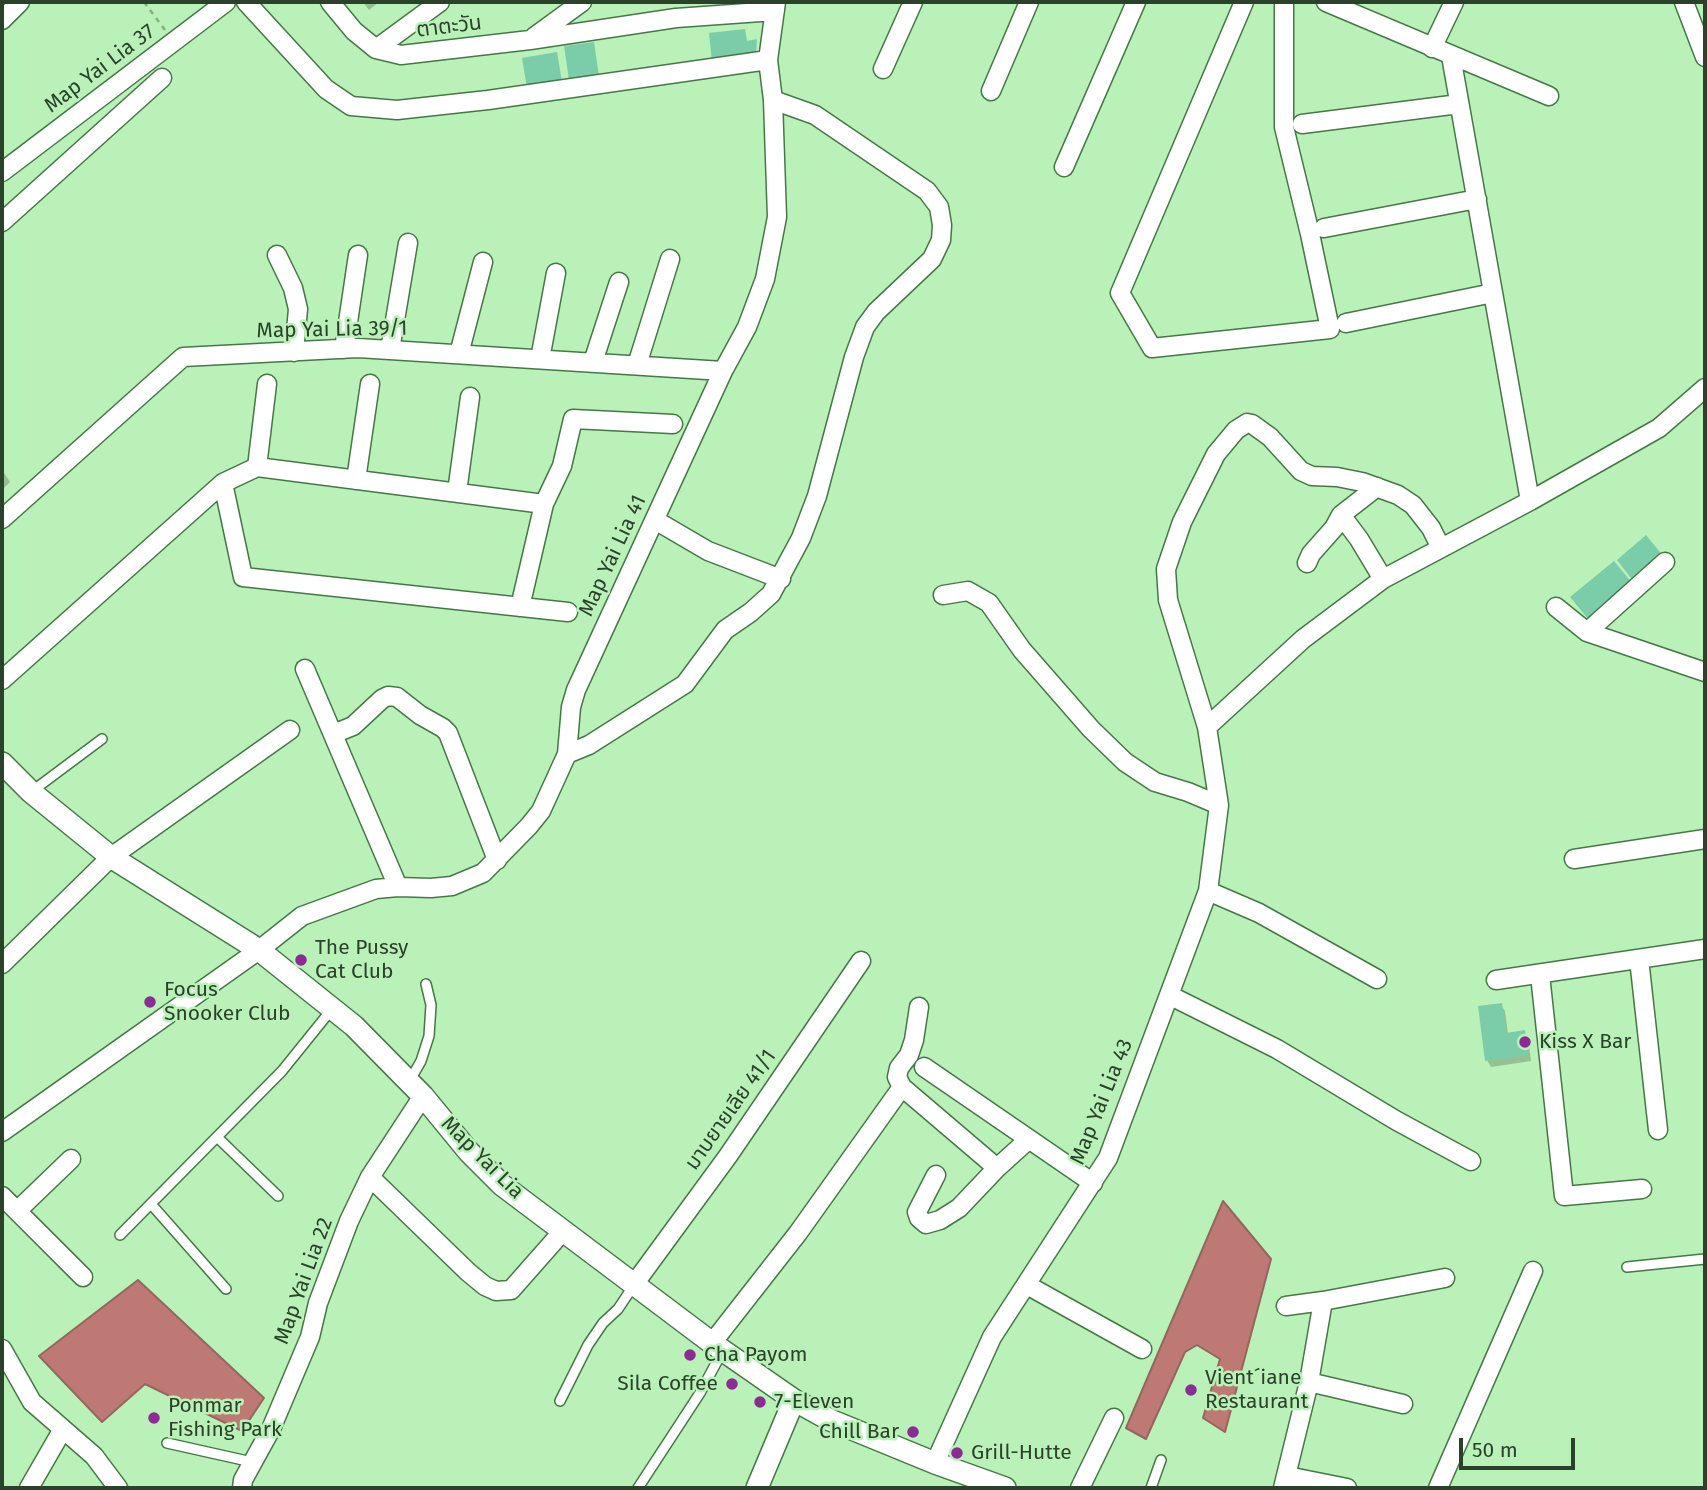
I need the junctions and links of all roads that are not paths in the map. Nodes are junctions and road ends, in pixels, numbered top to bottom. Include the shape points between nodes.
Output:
1 (20, 2) edge
2 (226, 2) edge
3 (246, 2) edge
4 (330, 2) edge
5 (440, 2) edge
6 (582, 2) edge
7 (687, 2) edge
8 (913, 2) edge
9 (1029, 2) edge
10 (1136, 2) edge
11 (1244, 2) edge
12 (1284, 2) edge
13 (1454, 2) edge
14 (1684, 2) edge
15 (1336, 4) edge
16 (776, 7) edge
17 (676, 18) junction
18 (2, 20) edge
19 (530, 40) junction
20 (1432, 48) junction
21 (376, 49) junction
22 (1451, 56) junction
23 (1705, 57) edge
24 (768, 61) junction
25 (883, 69) dead end
26 (162, 78) dead end
27 (991, 91) dead end
28 (1549, 96) dead end
29 (773, 100) junction
30 (1459, 104) junction
31 (1303, 124) dead end
32 (1064, 167) dead end
33 (2, 172) edge
34 (1476, 200) junction
35 (2, 222) edge
36 (1324, 228) dead end
37 (408, 243) dead end
38 (277, 255) dead end
39 (358, 255) dead end
40 (670, 259) dead end
41 (483, 262) dead end
42 (556, 273) dead end
43 (619, 282) dead end
44 (1493, 293) junction
45 (1346, 323) dead end
46 (344, 349) junction
47 (390, 350) junction
48 (294, 352) junction
49 (459, 355) junction
50 (540, 359) junction
51 (593, 362) junction
52 (637, 365) junction
53 (723, 372) junction
54 (268, 384) dead end
55 (370, 384) dead end
56 (1705, 388) edge
57 (470, 397) dead end
58 (673, 424) dead end
59 (257, 467) junction
60 (356, 480) junction
61 (223, 483) junction
62 (1377, 487) junction
63 (457, 492) junction
64 (1530, 501) junction
65 (544, 504) junction
66 (1341, 515) junction
67 (2, 519) edge
68 (655, 520) junction
69 (1441, 548) junction
70 (1665, 562) dead end
71 (1307, 563) dead end
72 (781, 579) junction
73 (1383, 579) junction
74 (943, 595) dead end
75 (520, 607) junction
76 (1556, 607) dead end
77 (568, 612) dead end
78 (1587, 632) junction
79 (305, 669) dead end
80 (1705, 673) edge
81 (2, 680) edge
82 (1207, 727) junction
83 (290, 730) dead end
84 (333, 734) junction
85 (102, 739) dead end
86 (567, 754) junction
87 (2, 763) edge
88 (31, 792) junction
89 (1219, 805) junction
90 (1705, 839) edge
91 (111, 857) junction
92 (1574, 859) dead end
93 (497, 860) junction
94 (398, 887) junction
95 (1208, 891) junction
96 (1705, 949) edge
97 (258, 950) junction
98 (1639, 959) junction
99 (861, 961) dead end
100 (2, 964) edge
101 (1540, 975) junction
102 (1377, 979) dead end
103 (1496, 980) dead end
104 (426, 984) dead end
105 (1169, 995) junction
106 (919, 1007) dead end
107 (332, 1009) junction
108 (924, 1068) dead end
109 (902, 1087) junction
110 (416, 1089) junction
111 (1658, 1130) dead end
112 (2, 1132) edge
113 (217, 1137) junction
114 (1028, 1140) junction
115 (71, 1159) dead end
116 (1471, 1161) dead end
117 (998, 1168) junction
118 (936, 1175) dead end
119 (370, 1177) junction
120 (1093, 1182) junction
121 (1642, 1189) dead end
122 (2, 1196) edge
123 (278, 1196) dead end
124 (151, 1204) junction
125 (17, 1211) junction
126 (563, 1231) junction
127 (120, 1235) dead end
128 (1705, 1259) edge
129 (1627, 1267) dead end
130 (1533, 1271) dead end
131 (83, 1277) dead end
132 (1445, 1278) dead end
133 (635, 1283) junction
134 (1027, 1285) junction
135 (226, 1289) dead end
136 (1323, 1301) junction
137 (1286, 1306) dead end
138 (718, 1347) junction
139 (2, 1349) edge
140 (1142, 1349) dead end
141 (1310, 1382) junction
142 (794, 1400) junction
143 (560, 1401) dead end
144 (1403, 1404) dead end
145 (1114, 1418) dead end
146 (63, 1429) junction
147 (167, 1443) dead end
148 (1161, 1460) dead end
149 (252, 1462) junction
150 (934, 1463) junction
151 (1285, 1482) edge
152 (978, 1484) edge
153 (29, 1488) edge
154 (118, 1488) edge
155 (242, 1488) edge
156 (638, 1488) edge
157 (757, 1488) edge
158 (1005, 1488) edge
159 (1080, 1488) edge
160 (1151, 1488) edge
161 (1347, 1488) edge
162 (1438, 1488) edge

1 - 18 street
2 - 33 street, Map Yai Lia 37
3 - 24 street via 326,89 351,106 397,110
4 - 21 street via 354,32
5 - 21 street
6 - 19 street
7 - 17 street
8 - 25 street
9 - 27 street
10 - 32 street
11 - 12 street via 1120,293 1152,348 1330,329 1284,127
13 - 20 street
14 - 23 street
15 - 20 street
16 - 17 street, ตาตะวัน
16 - 24 street, Map Yai Lia 41
17 - 19 street, ตาตะวัน
19 - 21 street, ตาตะวัน via 401,55
20 - 22 street
22 - 28 street
22 - 30 street
24 - 29 street, Map Yai Lia 41
26 - 35 street
29 - 53 street, Map Yai Lia 41 via 777,217 765,279
29 - 72 street via 815,115 913,180 939,207 942,225 932,259 865,327 817,496
30 - 31 street
30 - 34 street
34 - 36 street
34 - 44 street
37 - 47 street
38 - 48 street via 298,309
39 - 46 street
40 - 52 street
41 - 49 street
42 - 50 street
43 - 51 street
44 - 45 street
44 - 64 street
46 - 47 street, Map Yai Lia 39/1
46 - 48 street, Map Yai Lia 39/1
47 - 49 street, Map Yai Lia 39/1
48 - 67 street, Map Yai Lia 39/1 via 183,357
49 - 50 street, Map Yai Lia 39/1
50 - 51 street, Map Yai Lia 39/1
51 - 52 street, Map Yai Lia 39/1
52 - 53 street, Map Yai Lia 39/1
53 - 68 street, Map Yai Lia 41
54 - 59 street
55 - 60 street
56 - 64 street via 1658,428
57 - 63 street
58 - 65 street via 572,419 562,466
59 - 60 street
59 - 61 street
60 - 63 street
61 - 75 street via 243,577
61 - 81 street
62 - 66 street
62 - 69 street via 1413,505
62 - 82 street, Map Yai Lia 43 via 1301,471 1252,424 1236,430 1216,454 1182,522 1167,569 1168,600
63 - 65 street
64 - 69 street
65 - 75 street
66 - 71 street
66 - 73 street
68 - 72 street via 708,551
68 - 86 street, Map Yai Lia 41 via 576,690
69 - 73 street
70 - 78 street
72 - 86 street via 751,612 725,629 685,684
73 - 82 street via 1303,639
74 - 89 street via 968,591 989,603 1022,650 1125,762 1155,782
75 - 77 street
76 - 78 street
78 - 80 street
79 - 84 street
82 - 89 street, Map Yai Lia 43
83 - 91 street
84 - 93 street via 353,726 388,696 397,697 443,728
84 - 94 street
85 - 88 lane
86 - 93 street, Map Yai Lia 41 via 541,811
87 - 88 street, Map Yai Lia
88 - 91 street, Map Yai Lia
89 - 95 street, Map Yai Lia 43
90 - 92 street
91 - 97 street, Map Yai Lia
91 - 100 street
93 - 94 street, Map Yai Lia 41 via 483,873 452,886
94 - 97 street, Map Yai Lia 41 via 376,889 302,916
95 - 102 street via 1259,913
95 - 105 street, Map Yai Lia 43
96 - 98 street
97 - 107 street, Map Yai Lia
97 - 112 street, Map Yai Lia 41
98 - 101 street
98 - 111 street
99 - 133 street, มาบยายเลีย 41/1
101 - 103 street
101 - 121 street via 1564,1196
104 - 110 lane via 431,1005 429,1036
105 - 116 street via 1277,1049
105 - 120 street, Map Yai Lia 43 via 1108,1158
106 - 109 street via 914,1040 899,1068
107 - 110 street, Map Yai Lia
107 - 113 lane via 282,1070
108 - 114 street
109 - 117 street
109 - 138 street
110 - 119 street, Map Yai Lia 22
110 - 126 street, Map Yai Lia via 502,1185
113 - 123 lane
113 - 124 lane
114 - 117 street
114 - 120 street
115 - 125 street
117 - 118 street via 959,1208 926,1224 917,1213
119 - 126 street via 468,1272 496,1291 511,1290
119 - 149 street, Map Yai Lia 22 via 318,1303 310,1337
120 - 134 street, Map Yai Lia 43
122 - 125 street
124 - 127 lane
124 - 135 lane
125 - 131 street
126 - 133 street, Map Yai Lia
128 - 129 lane
130 - 162 street
132 - 136 street
133 - 138 street, Map Yai Lia
133 - 143 lane via 588,1345
134 - 140 street
134 - 150 street, Map Yai Lia 43 via 992,1337
136 - 137 street
136 - 141 street
138 - 142 street, Map Yai Lia
138 - 156 lane via 700,1393
139 - 146 street via 32,1402
141 - 144 street
141 - 151 street
142 - 150 street, Map Yai Lia
142 - 157 street
145 - 159 street
146 - 153 street
146 - 154 street via 94,1456
147 - 149 lane
148 - 160 lane
149 - 155 street, Map Yai Lia 22
150 - 152 street, Map Yai Lia
151 - 161 street
152 - 158 street, Map Yai Lia

